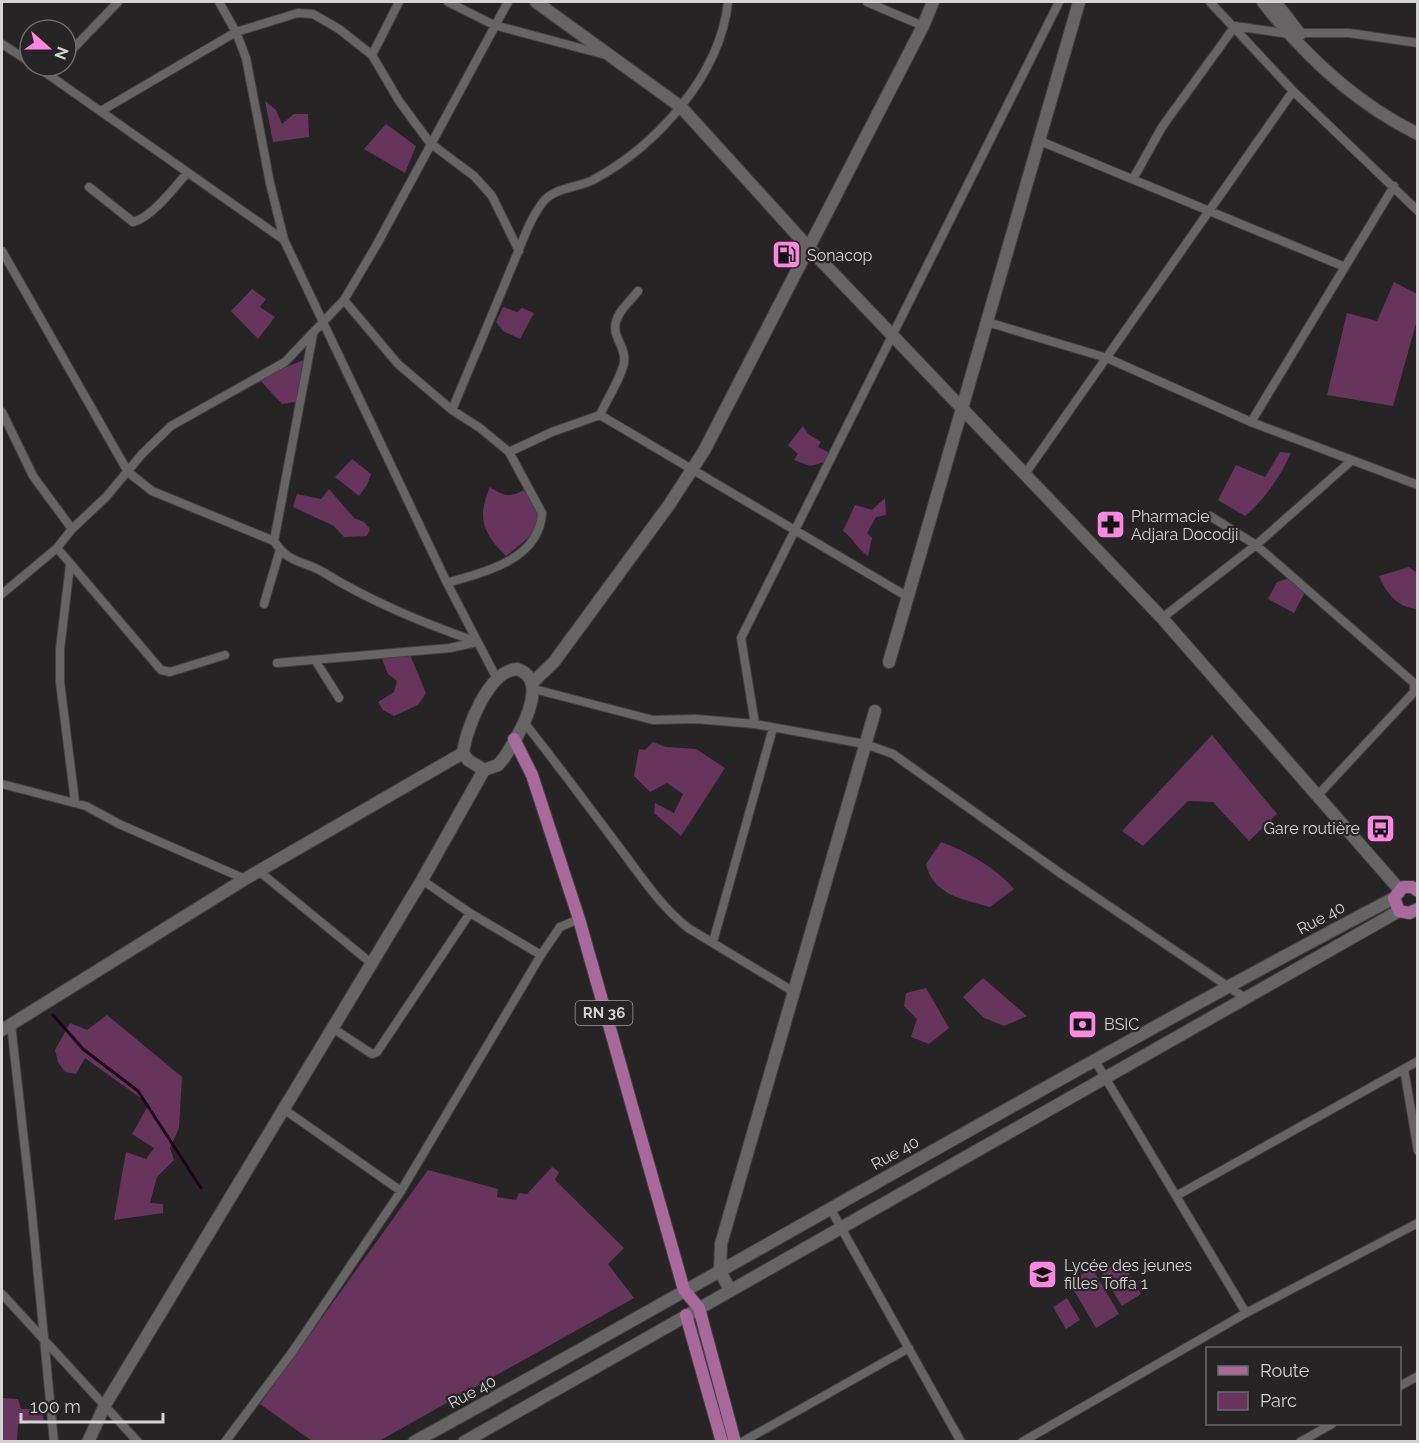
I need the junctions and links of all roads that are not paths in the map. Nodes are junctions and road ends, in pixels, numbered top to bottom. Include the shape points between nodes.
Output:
1 (118, 2) edge
2 (219, 2) edge
3 (399, 2) edge
4 (448, 2) edge
5 (508, 2) edge
6 (536, 2) edge
7 (728, 2) edge
8 (867, 2) edge
9 (933, 2) edge
10 (1059, 2) edge
11 (1079, 2) edge
12 (1210, 2) edge
13 (1263, 2) edge
14 (1275, 2) edge
15 (494, 25) junction
16 (923, 26) junction
17 (1235, 26) junction
18 (236, 32) junction
19 (1294, 33) junction
20 (1418, 43) edge
21 (2, 44) edge
22 (78, 44) edge
23 (18, 54) edge
24 (372, 55) junction
25 (609, 56) junction
26 (55, 78) edge
27 (1293, 91) junction
28 (681, 107) junction
29 (101, 111) junction
30 (1418, 127) edge
31 (1418, 134) edge
32 (1040, 141) junction
33 (430, 143) junction
34 (187, 173) junction
35 (1133, 179) junction
36 (1394, 186) junction
37 (89, 187) dead end
38 (1209, 211) junction
39 (1418, 211) edge
40 (285, 240) junction
41 (809, 248) junction
42 (2, 251) edge
43 (519, 251) junction
44 (1345, 267) junction
45 (638, 291) dead end
46 (344, 300) junction
47 (323, 322) junction
48 (987, 322) junction
49 (314, 333) junction
50 (894, 337) junction
51 (1107, 357) junction
52 (960, 406) junction
53 (452, 410) junction
54 (2, 412) edge
55 (600, 415) junction
56 (1251, 422) junction
57 (509, 452) junction
58 (1350, 461) junction
59 (693, 470) junction
60 (128, 472) junction
61 (1025, 474) junction
62 (1418, 485) edge
63 (1210, 516) dead end
64 (72, 529) junction
65 (797, 531) junction
66 (274, 542) junction
67 (1256, 545) junction
68 (57, 548) junction
69 (280, 550) junction
70 (70, 566) junction
71 (447, 583) junction
72 (2, 594) edge
73 (908, 597) junction
74 (264, 604) dead end
75 (1162, 618) junction
76 (477, 642) junction
77 (225, 655) dead end
78 (315, 660) junction
79 (889, 662) dead end
80 (277, 663) dead end
81 (496, 677) junction
82 (534, 686) junction
83 (339, 698) dead end
84 (875, 711) dead end
85 (523, 721) junction
86 (755, 724) junction
87 (773, 728) junction
88 (514, 739) junction
89 (865, 744) junction
90 (463, 753) junction
91 (484, 770) junction
92 (2, 784) edge
93 (1318, 795) junction
94 (75, 802) junction
95 (261, 872) junction
96 (245, 879) junction
97 (422, 880) junction
98 (1416, 887) edge
99 (1396, 893) junction
100 (1399, 911) junction
101 (470, 913) junction
102 (1416, 914) edge
103 (579, 919) junction
104 (713, 942) junction
105 (541, 955) junction
106 (371, 963) junction
107 (1227, 986) junction
108 (794, 992) junction
109 (1245, 998) junction
110 (6, 1027) edge
111 (331, 1027) junction
112 (1094, 1059) junction
113 (1418, 1061) edge
114 (1404, 1069) junction
115 (1104, 1076) junction
116 (282, 1108) junction
117 (1417, 1136) edge
118 (1418, 1151) edge
119 (401, 1191) junction
120 (1176, 1196) junction
121 (830, 1208) junction
122 (1418, 1223) edge
123 (841, 1227) junction
124 (720, 1271) junction
125 (684, 1290) junction
126 (730, 1290) junction
127 (2, 1294) edge
128 (699, 1308) junction
129 (1246, 1312) junction
130 (686, 1315) junction
131 (44, 1341) junction
132 (909, 1348) junction
133 (1418, 1376) edge
134 (1401, 1385) edge
135 (105, 1405) junction
136 (1330, 1425) edge
137 (54, 1442) edge
138 (88, 1442) edge
139 (138, 1442) edge
140 (225, 1442) edge
141 (414, 1442) edge
142 (464, 1442) edge
143 (722, 1442) edge
144 (735, 1442) edge
145 (742, 1442) edge
146 (961, 1442) edge
147 (1022, 1442) edge
148 (1300, 1442) edge

1 - 22 street
2 - 18 street
3 - 24 street
4 - 15 street
5 - 15 street
6 - 25 main road
7 - 28 street via 717,46
8 - 16 street
9 - 16 main road
10 - 50 street
11 - 32 main road
12 - 17 street
13 - 19 main road
14 - 19 main road
15 - 25 street
15 - 33 street
16 - 41 main road
17 - 19 street
17 - 27 street
17 - 35 street via 1174,108
18 - 24 street via 305,12 339,29
18 - 29 street
18 - 40 street via 246,58
19 - 20 street via 1349,33
19 - 30 main road via 1341,77
19 - 31 main road via 1337,82
21 - 23 street
24 - 33 street
25 - 28 main road
26 - 29 street
27 - 36 street
27 - 38 street
28 - 41 main road
28 - 43 street via 633,154 594,179 549,195
29 - 34 street
32 - 35 street
32 - 48 main road
33 - 43 street via 474,176 492,196
33 - 46 street
34 - 37 street via 165,198 133,222
34 - 40 street
35 - 38 street
36 - 39 street
36 - 44 street
38 - 44 street
38 - 51 street
40 - 47 street
41 - 50 main road
41 - 59 main road
42 - 60 street
43 - 53 street
44 - 56 street
45 - 55 street via 616,323 614,332 623,349 623,365
46 - 47 street
46 - 53 street via 398,364
47 - 49 street
47 - 71 street
48 - 51 street
48 - 52 main road
49 - 60 street via 276,368 178,420
49 - 66 street
50 - 52 main road
50 - 65 street
51 - 56 street
51 - 61 street
52 - 61 main road
52 - 73 main road
53 - 57 street
54 - 64 street via 33,476
55 - 57 street
55 - 59 street
56 - 58 street
57 - 71 street via 542,513 538,530 519,555 505,564
58 - 62 street
58 - 67 street
59 - 65 street
59 - 82 main road
60 - 64 street
60 - 66 street via 152,490
61 - 75 main road
63 - 67 street
64 - 68 street
65 - 73 street
65 - 86 street via 741,639
66 - 69 street
67 - 75 street
67 - 93 street via 1415,687
68 - 70 street
68 - 72 street
69 - 74 street
69 - 76 street via 346,588
70 - 77 street via 161,670 170,672
70 - 94 street via 60,682
71 - 76 street
73 - 79 main road
75 - 93 main road
76 - 78 street
76 - 81 street
78 - 80 street
78 - 83 street
81 - 82 main road via 517,669 529,676
81 - 90 main road
82 - 85 main road
82 - 86 street via 653,720
84 - 89 main road
85 - 88 main road
85 - 104 street via 647,887 679,921
86 - 87 street
87 - 89 street
87 - 104 street
88 - 91 main road via 498,765
88 - 103 main road, RN 36 via 532,775
89 - 107 street via 910,764 1060,873
89 - 108 main road
90 - 91 main road
90 - 95 main road
91 - 97 main road
92 - 94 street
93 - 99 main road
94 - 96 street
95 - 96 main road
95 - 106 street
96 - 110 main road
97 - 101 street
97 - 106 main road
98 - 99 main road
99 - 100 main road
99 - 107 main road, Rue 40
100 - 102 main road
100 - 109 main road, Rue 40
101 - 105 street
101 - 111 street via 377,1052 372,1054
103 - 105 street via 560,927
103 - 125 main road, RN 36
104 - 108 street
105 - 119 street
106 - 111 main road
107 - 109 street
107 - 112 main road, Rue 40
108 - 124 main road via 721,1244
109 - 115 main road, Rue 40
110 - 131 street
111 - 116 main road
112 - 115 street
112 - 121 main road, Rue 40
113 - 114 street
114 - 117 street
114 - 120 street
115 - 120 street
115 - 123 main road, Rue 40
116 - 119 street
116 - 135 main road
117 - 118 street
119 - 140 street via 293,1351
120 - 129 street
121 - 123 street
121 - 124 main road, Rue 40
122 - 129 street
123 - 126 main road, Rue 40
123 - 132 street
124 - 125 main road, Rue 40
124 - 126 main road
125 - 128 main road, RN 36
125 - 130 main road, RN 36
125 - 141 main road, Rue 40
126 - 128 main road, Rue 40
127 - 131 street
128 - 130 main road, Rue 40
128 - 144 main road, RN 36
129 - 147 street
130 - 142 main road, Rue 40
130 - 143 main road, RN 36
131 - 135 street
131 - 137 street
132 - 145 street
132 - 146 street
133 - 134 street
135 - 138 main road
135 - 139 street
136 - 148 street

